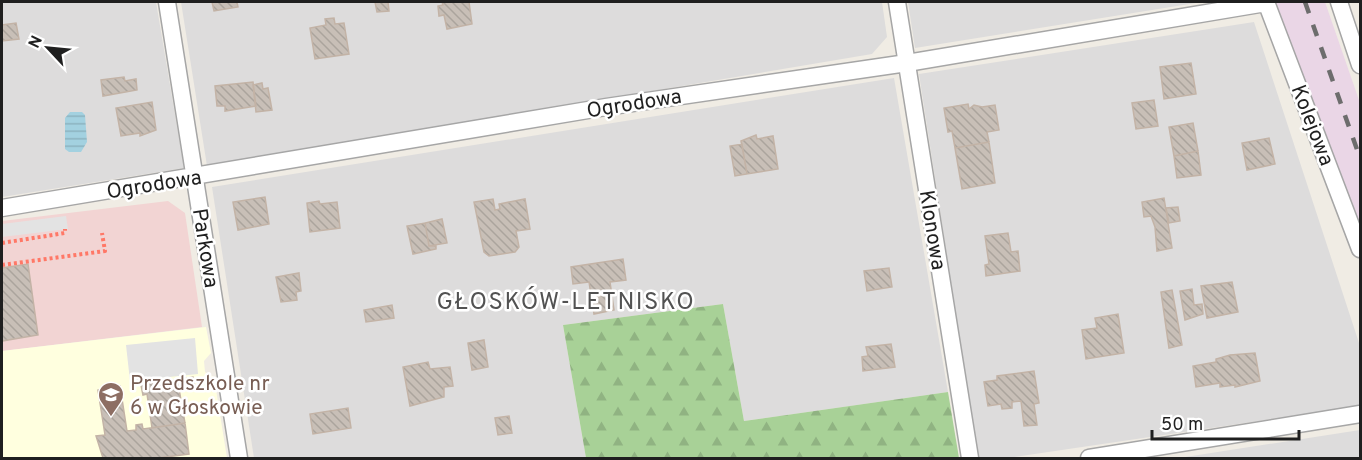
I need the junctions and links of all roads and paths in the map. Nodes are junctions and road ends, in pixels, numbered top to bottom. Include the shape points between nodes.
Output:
1 (167, 2) edge
2 (897, 2) edge
3 (1266, 2) edge
4 (1339, 2) edge
5 (907, 63) junction
6 (1360, 65) edge
7 (195, 177) junction
8 (2, 208) edge
9 (65, 229) dead end
10 (102, 233) dead end
11 (2, 243) edge
12 (1360, 249) edge
13 (2, 265) edge
14 (1360, 414) edge
15 (239, 459) edge
16 (970, 459) edge
17 (1089, 459) edge

1 - 7 street, Parkowa
2 - 5 street, Klonowa
3 - 5 street, Ogrodowa
3 - 12 street, Kolejowa
4 - 6 street
5 - 7 street, Ogrodowa via 606,107
5 - 16 street, Klonowa
7 - 8 street, Ogrodowa
7 - 15 street, Parkowa
9 - 11 path via 65,233
10 - 13 path via 105,251
14 - 17 street

